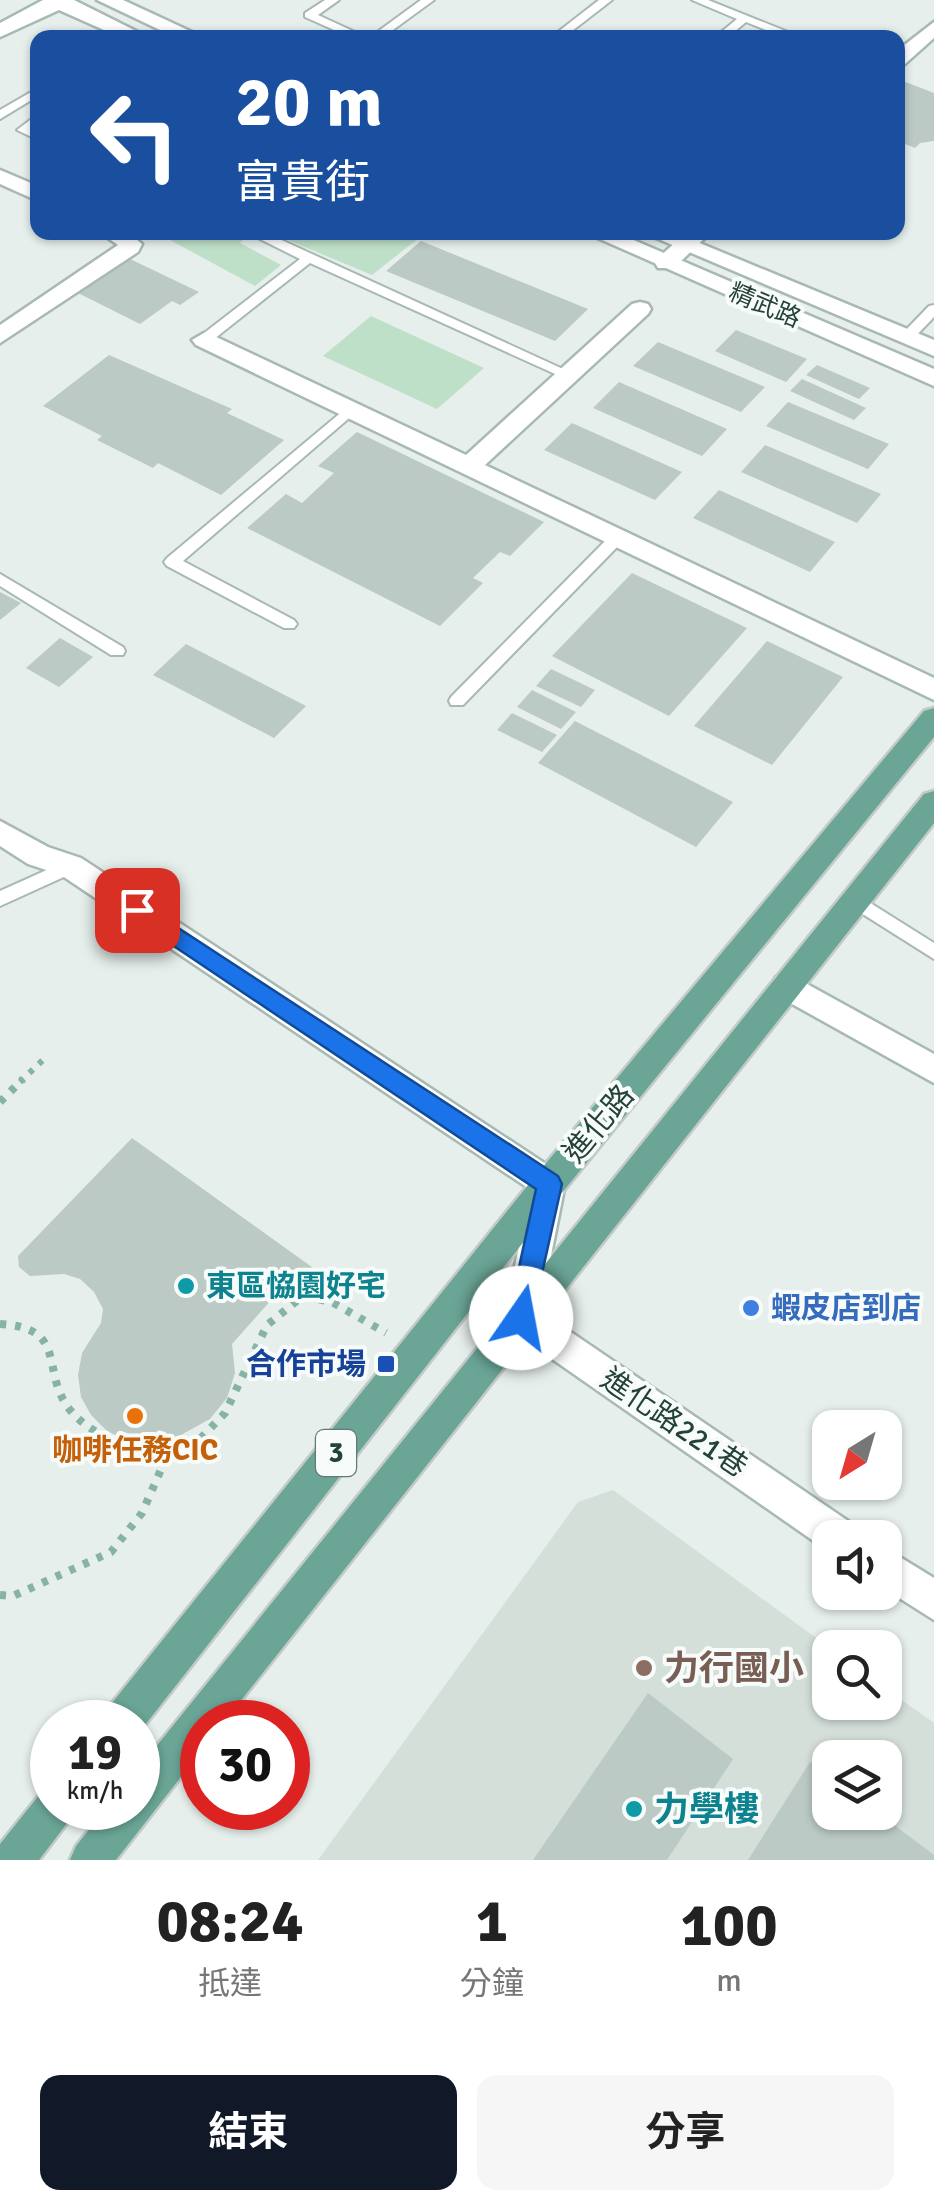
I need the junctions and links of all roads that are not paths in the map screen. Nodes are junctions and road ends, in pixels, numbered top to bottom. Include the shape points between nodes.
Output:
1 (107, 0) edge
2 (332, 0) edge
3 (428, 0) edge
4 (606, 0) edge
5 (698, 0) edge
6 (58, 1) edge
7 (744, 18) junction
8 (934, 28) edge
9 (122, 30) edge
10 (176, 30) edge
11 (344, 30) edge
12 (385, 30) edge
13 (565, 30) edge
14 (728, 30) edge
15 (776, 30) edge
16 (0, 31) edge
17 (905, 54) edge
18 (30, 96) edge
19 (0, 117) edge
20 (30, 125) edge
21 (23, 130) junction
22 (30, 133) edge
23 (0, 176) edge
24 (30, 191) edge
25 (124, 240) edge
26 (270, 240) edge
27 (613, 240) edge
28 (691, 240) edge
29 (694, 240) edge
30 (309, 258) junction
31 (666, 263) junction
32 (640, 309) dead end
33 (934, 309) edge
34 (0, 336) edge
35 (906, 338) junction
36 (204, 340) joint
37 (934, 349) edge
38 (569, 374) junction
39 (934, 378) edge
40 (350, 410) junction
41 (468, 467) junction
42 (617, 538) junction
43 (0, 579) edge
44 (289, 624) dead end
45 (117, 652) dead end
46 (934, 690) edge
47 (457, 701) dead end
48 (934, 718) edge
49 (934, 802) edge
50 (0, 832) edge
51 (71, 866) junction
52 (0, 899) edge
53 (856, 901) junction
54 (934, 952) edge
55 (787, 986) junction
56 (934, 1070) edge
57 (550, 1184) junction
58 (521, 1318) junction
59 (815, 1520) edge
60 (902, 1579) edge
61 (934, 1601) edge
62 (139, 1700) edge
63 (160, 1772) edge
64 (37, 1830) edge
65 (114, 1830) edge
66 (13, 1860) edge
67 (90, 1860) edge

1 - 10 street
2 - 11 lane via 309,15
3 - 12 lane
4 - 13 lane
5 - 7 lane
6 - 9 street
6 - 16 street
7 - 14 lane
7 - 15 lane
8 - 17 street
18 - 19 lane
19 - 21 lane
20 - 21 lane
21 - 22 lane
23 - 24 street
25 - 34 street via 130,248
26 - 30 lane
27 - 31 street, 精武路
28 - 31 street
29 - 35 street, 精武路
30 - 36 lane
30 - 38 lane
31 - 39 street, 精武路
32 - 38 street
33 - 35 lane
35 - 37 street, 精武路
36 - 40 street
38 - 41 street
40 - 41 street
40 - 44 lane via 172,562
41 - 42 street
42 - 46 street
42 - 47 lane
43 - 45 lane
48 - 57 main road, 進化路 / 3
49 - 53 main road, 進化路 / 3
50 - 51 street via 38,856
51 - 52 lane
51 - 57 street
53 - 54 lane
53 - 55 main road, 進化路 / 3
55 - 56 street
55 - 58 main road, 進化路 / 3
57 - 58 street
57 - 62 main road, 進化路 / 3
58 - 59 street, 進化路221巷
58 - 63 main road, 進化路 / 3
60 - 61 street
64 - 66 main road
65 - 67 main road

